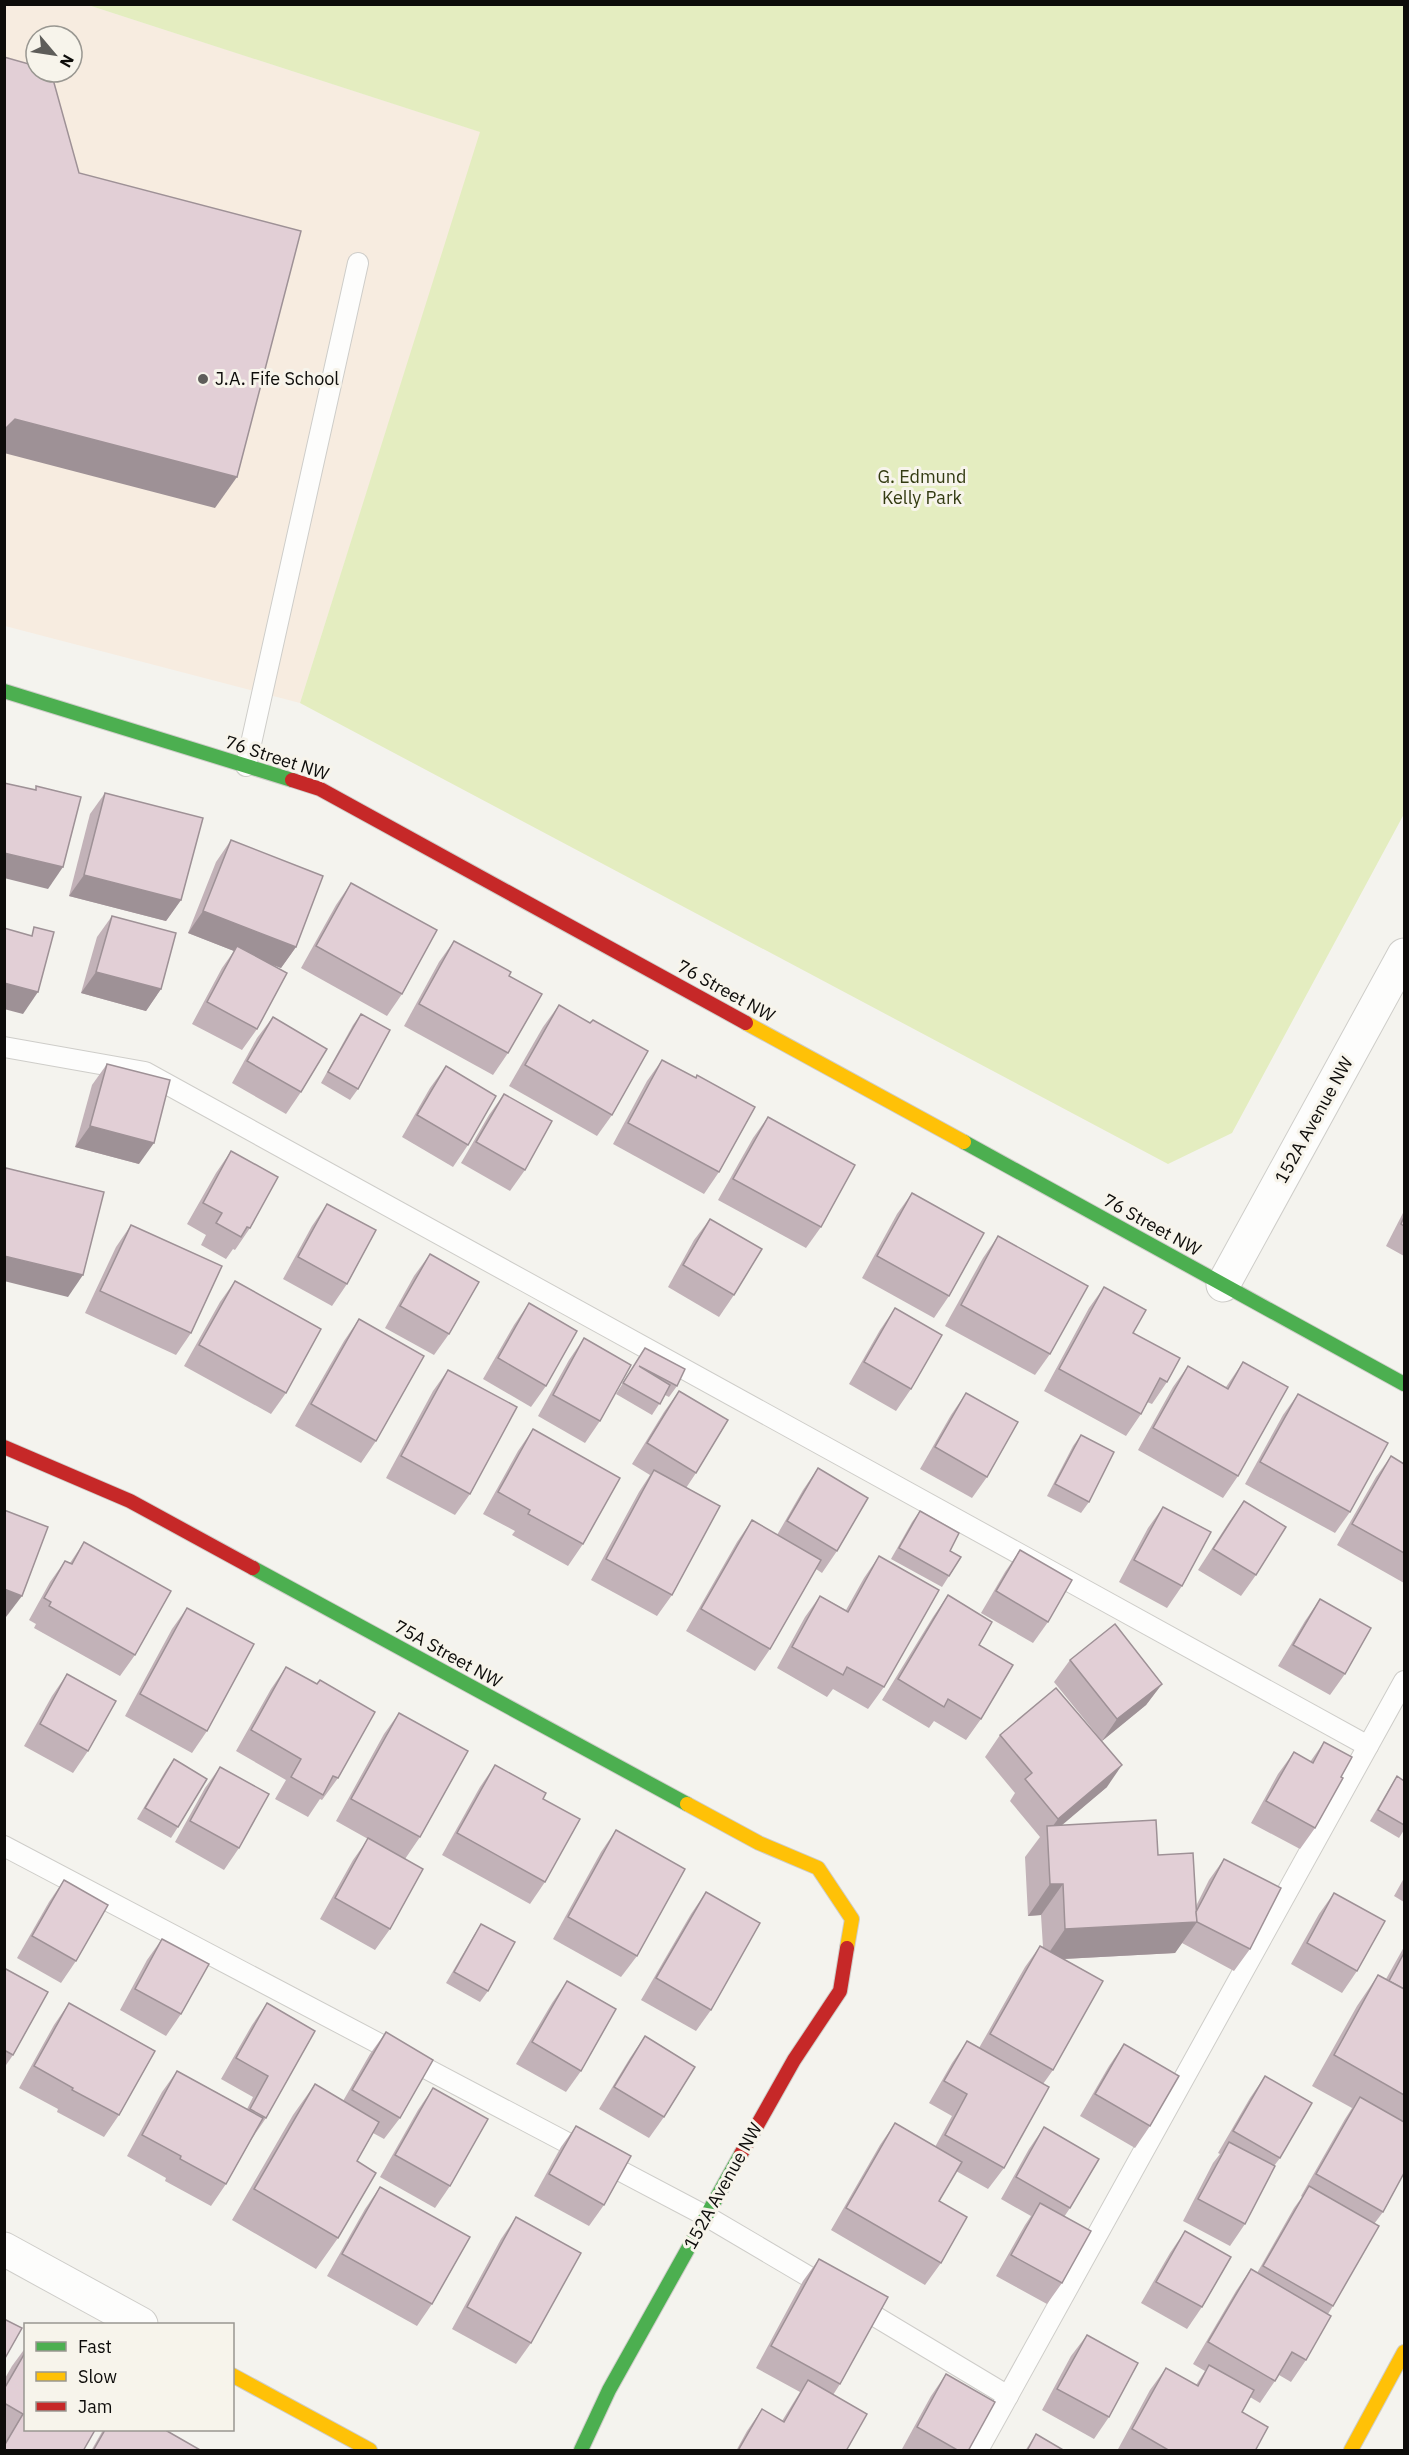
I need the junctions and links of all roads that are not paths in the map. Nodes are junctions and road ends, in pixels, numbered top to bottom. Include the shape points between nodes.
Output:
1 (358, 263) dead end
2 (4, 691) edge
3 (246, 766) junction
4 (1404, 955) edge
5 (4, 1047) edge
6 (1223, 1285) junction
7 (1404, 1384) edge
8 (4, 1447) edge
9 (1404, 1681) edge
10 (1368, 1746) junction
11 (4, 1846) edge
12 (852, 1919) joint
13 (706, 2216) junction
14 (4, 2250) edge
15 (137, 2323) edge
16 (1404, 2352) edge
17 (234, 2376) edge
18 (1008, 2396) junction
19 (370, 2451) edge
20 (581, 2451) edge
21 (978, 2451) edge
22 (1351, 2451) edge

1 - 3 lane
2 - 3 street, 76 Street NW
3 - 6 street, 76 Street NW via 321,789
4 - 6 street, 152A Avenue NW
5 - 10 lane via 145,1072
6 - 7 street, 76 Street NW
8 - 12 street, 75A Street NW via 130,1501 759,1843 818,1868
9 - 10 lane
10 - 18 lane
11 - 13 lane
12 - 13 street, 152A Avenue NW via 840,1991 794,2060
13 - 18 lane
13 - 20 street, 152A Avenue NW via 609,2390
14 - 15 street
16 - 22 street
17 - 19 street
18 - 21 lane

